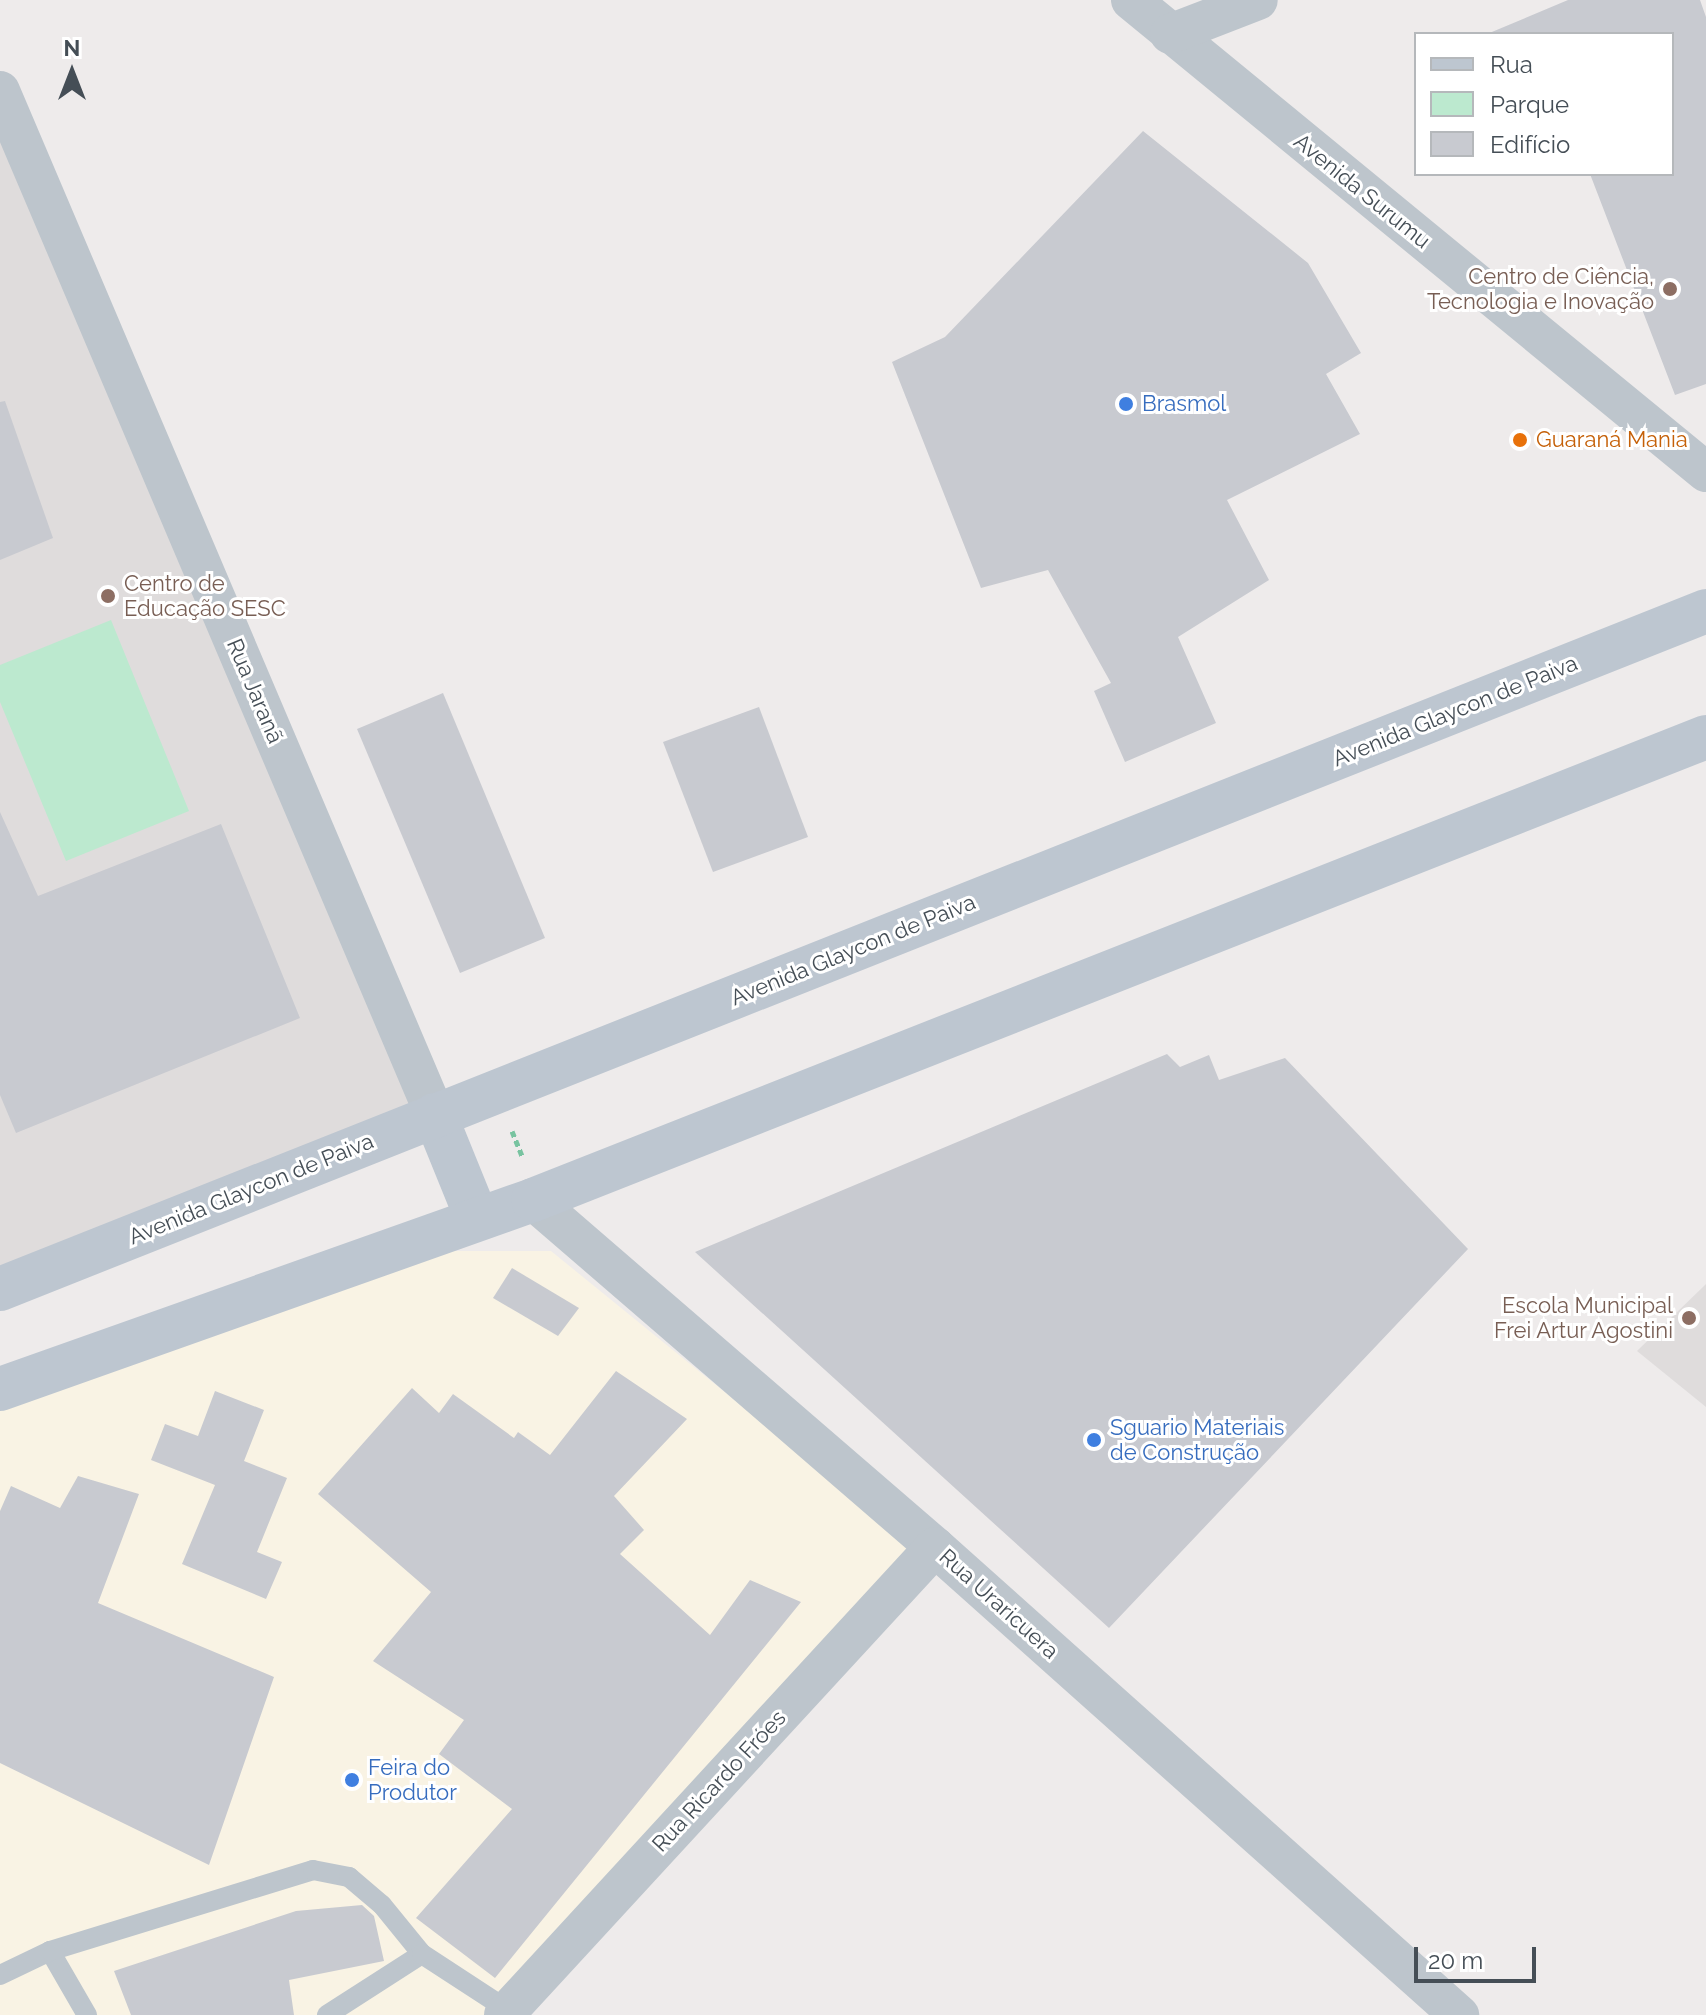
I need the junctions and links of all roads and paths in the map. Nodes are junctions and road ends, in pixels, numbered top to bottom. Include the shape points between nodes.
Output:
1 (1131, 0) edge
2 (1258, 0) edge
3 (1170, 34) junction
4 (0, 91) edge
5 (1706, 472) edge
6 (1706, 611) edge
7 (1706, 737) edge
8 (435, 1115) junction
9 (508, 1118) dead end
10 (522, 1156) dead end
11 (533, 1200) junction
12 (476, 1216) junction
13 (0, 1289) edge
14 (0, 1389) edge
15 (935, 1547) junction
16 (50, 1951) junction
17 (422, 1954) junction
18 (0, 1975) edge
19 (506, 2012) edge
20 (87, 2015) edge
21 (327, 2015) edge
22 (1459, 2015) edge

1 - 3 street, Avenida Surumu
2 - 3 street
3 - 5 street, Avenida Surumu
4 - 8 street, Rua Jaranã
6 - 8 main road, Avenida Glaycon de Paiva
7 - 11 main road
8 - 12 main road
8 - 13 main road, Avenida Glaycon de Paiva
9 - 10 path
11 - 12 main road
11 - 15 street, Rua Uraricuera
12 - 14 main road
15 - 19 street, Rua Ricardo Fróes
15 - 22 street, Rua Uraricuera
16 - 17 lane via 313,1870 349,1877 382,1905
16 - 18 lane
16 - 20 lane
17 - 19 lane
17 - 21 lane

